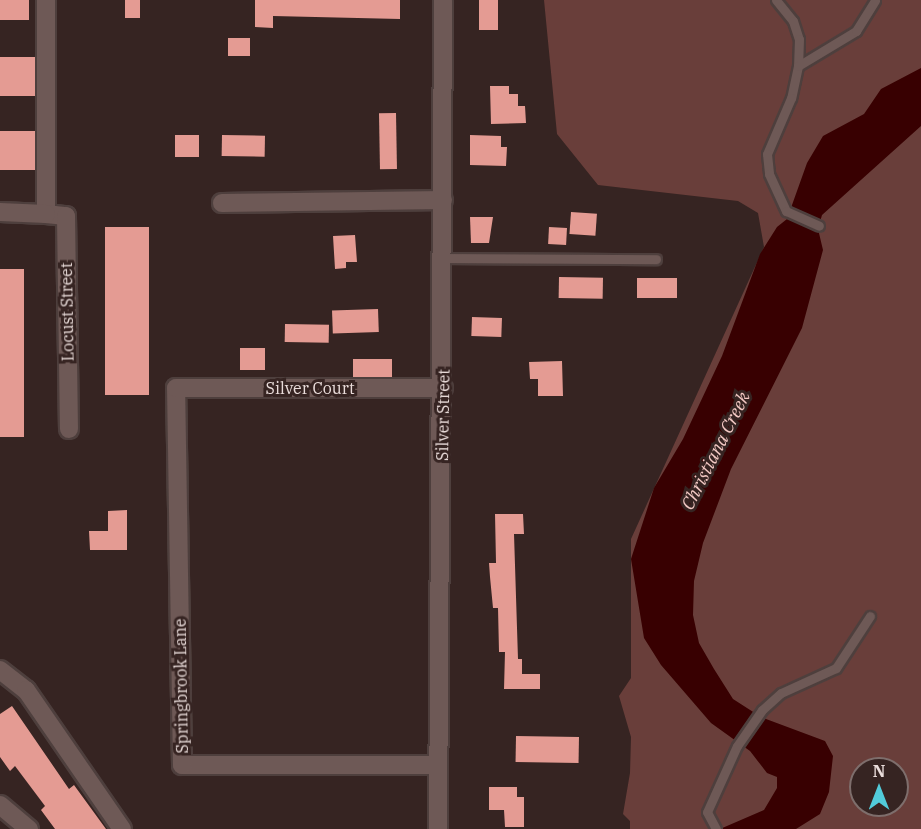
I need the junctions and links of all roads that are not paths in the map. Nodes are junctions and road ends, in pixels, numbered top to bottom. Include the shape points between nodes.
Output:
1 (45, 0) edge
2 (443, 0) edge
3 (776, 0) edge
4 (875, 0) edge
5 (798, 66) junction
6 (443, 200) junction
7 (222, 203) dead end
8 (0, 212) edge
9 (46, 214) junction
10 (819, 226) dead end
11 (443, 258) junction
12 (656, 259) dead end
13 (176, 388) joint
14 (443, 388) junction
15 (69, 429) dead end
16 (870, 616) dead end
17 (0, 670) edge
18 (437, 765) junction
19 (0, 805) edge
20 (25, 826) edge
21 (122, 829) edge
22 (438, 829) edge
23 (716, 829) edge

1 - 9 street
2 - 6 street, Silver Street
3 - 5 lane via 796,30
4 - 5 lane via 856,31
5 - 10 lane via 791,98 767,154 770,174 786,211
6 - 7 street
6 - 11 street, Silver Street
8 - 9 street, Locust Street
9 - 15 street, Locust Street via 66,216
11 - 12 lane
11 - 14 street, Silver Street
13 - 14 street, Silver Court
13 - 18 street, Springbrook Lane via 182,765
14 - 18 street, Silver Street
16 - 23 lane via 836,668 781,693 762,710 737,746 707,812
17 - 21 street via 26,690
18 - 22 street, Silver Street
19 - 20 street

